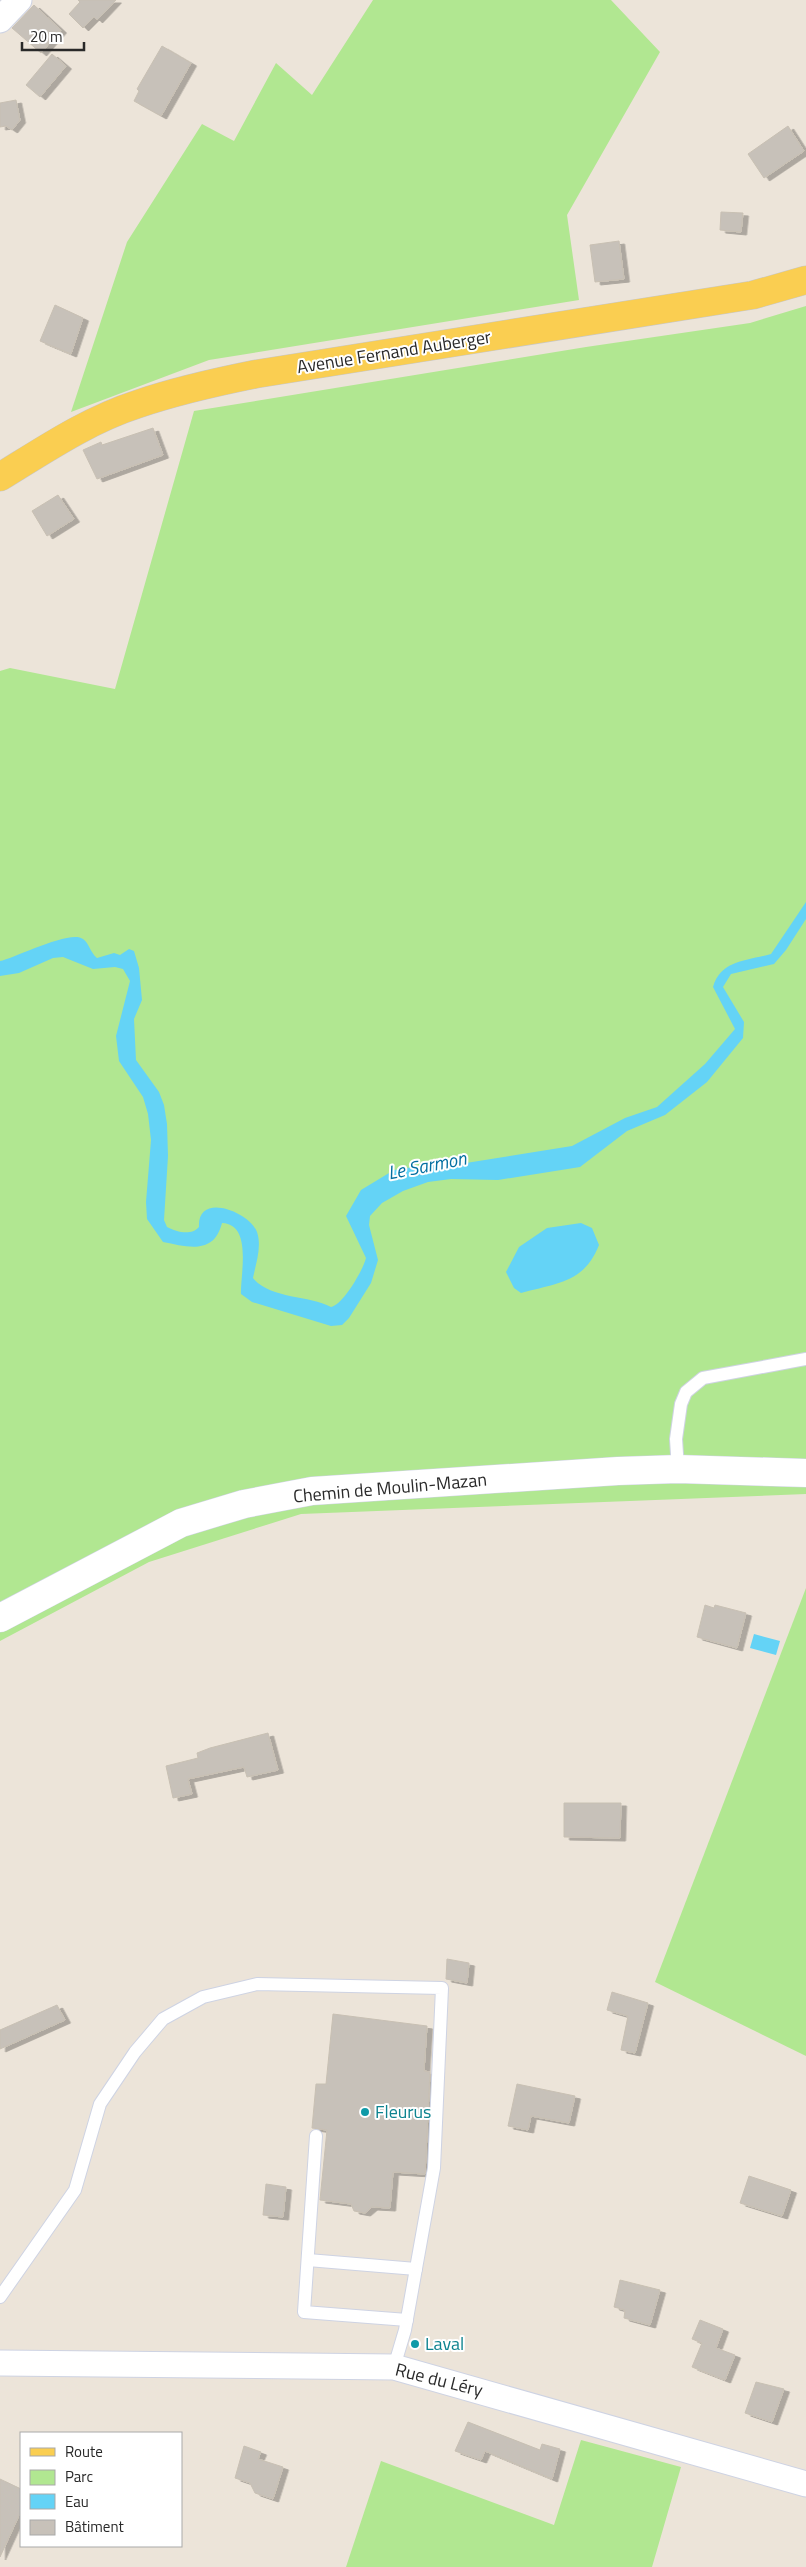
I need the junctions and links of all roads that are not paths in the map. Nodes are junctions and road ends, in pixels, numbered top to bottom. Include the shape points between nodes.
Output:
1 (19, 0) edge
2 (0, 20) edge
3 (806, 280) edge
4 (0, 477) edge
5 (806, 1359) edge
6 (678, 1469) junction
7 (806, 1473) edge
8 (0, 1618) edge
9 (316, 2136) dead end
10 (308, 2260) junction
11 (416, 2269) junction
12 (0, 2297) edge
13 (406, 2320) junction
14 (0, 2363) edge
15 (394, 2367) junction
16 (806, 2484) edge

1 - 2 street
3 - 4 main road, Avenue Fernand Auberger via 752,295 266,372 195,387 136,404 76,431
5 - 6 lane via 703,1378 686,1392 676,1439
6 - 7 street, Chemin de Moulin-Mazan
6 - 8 street, Chemin de Moulin-Mazan via 312,1491 244,1504 181,1523
9 - 10 lane
10 - 11 lane
10 - 13 lane via 304,2312
11 - 12 lane via 434,2168 442,1988 257,1984 203,1997 163,2019 135,2052 100,2104 75,2190
11 - 13 lane
13 - 15 lane
14 - 15 street, Rue du Léry
15 - 16 street, Rue du Léry

